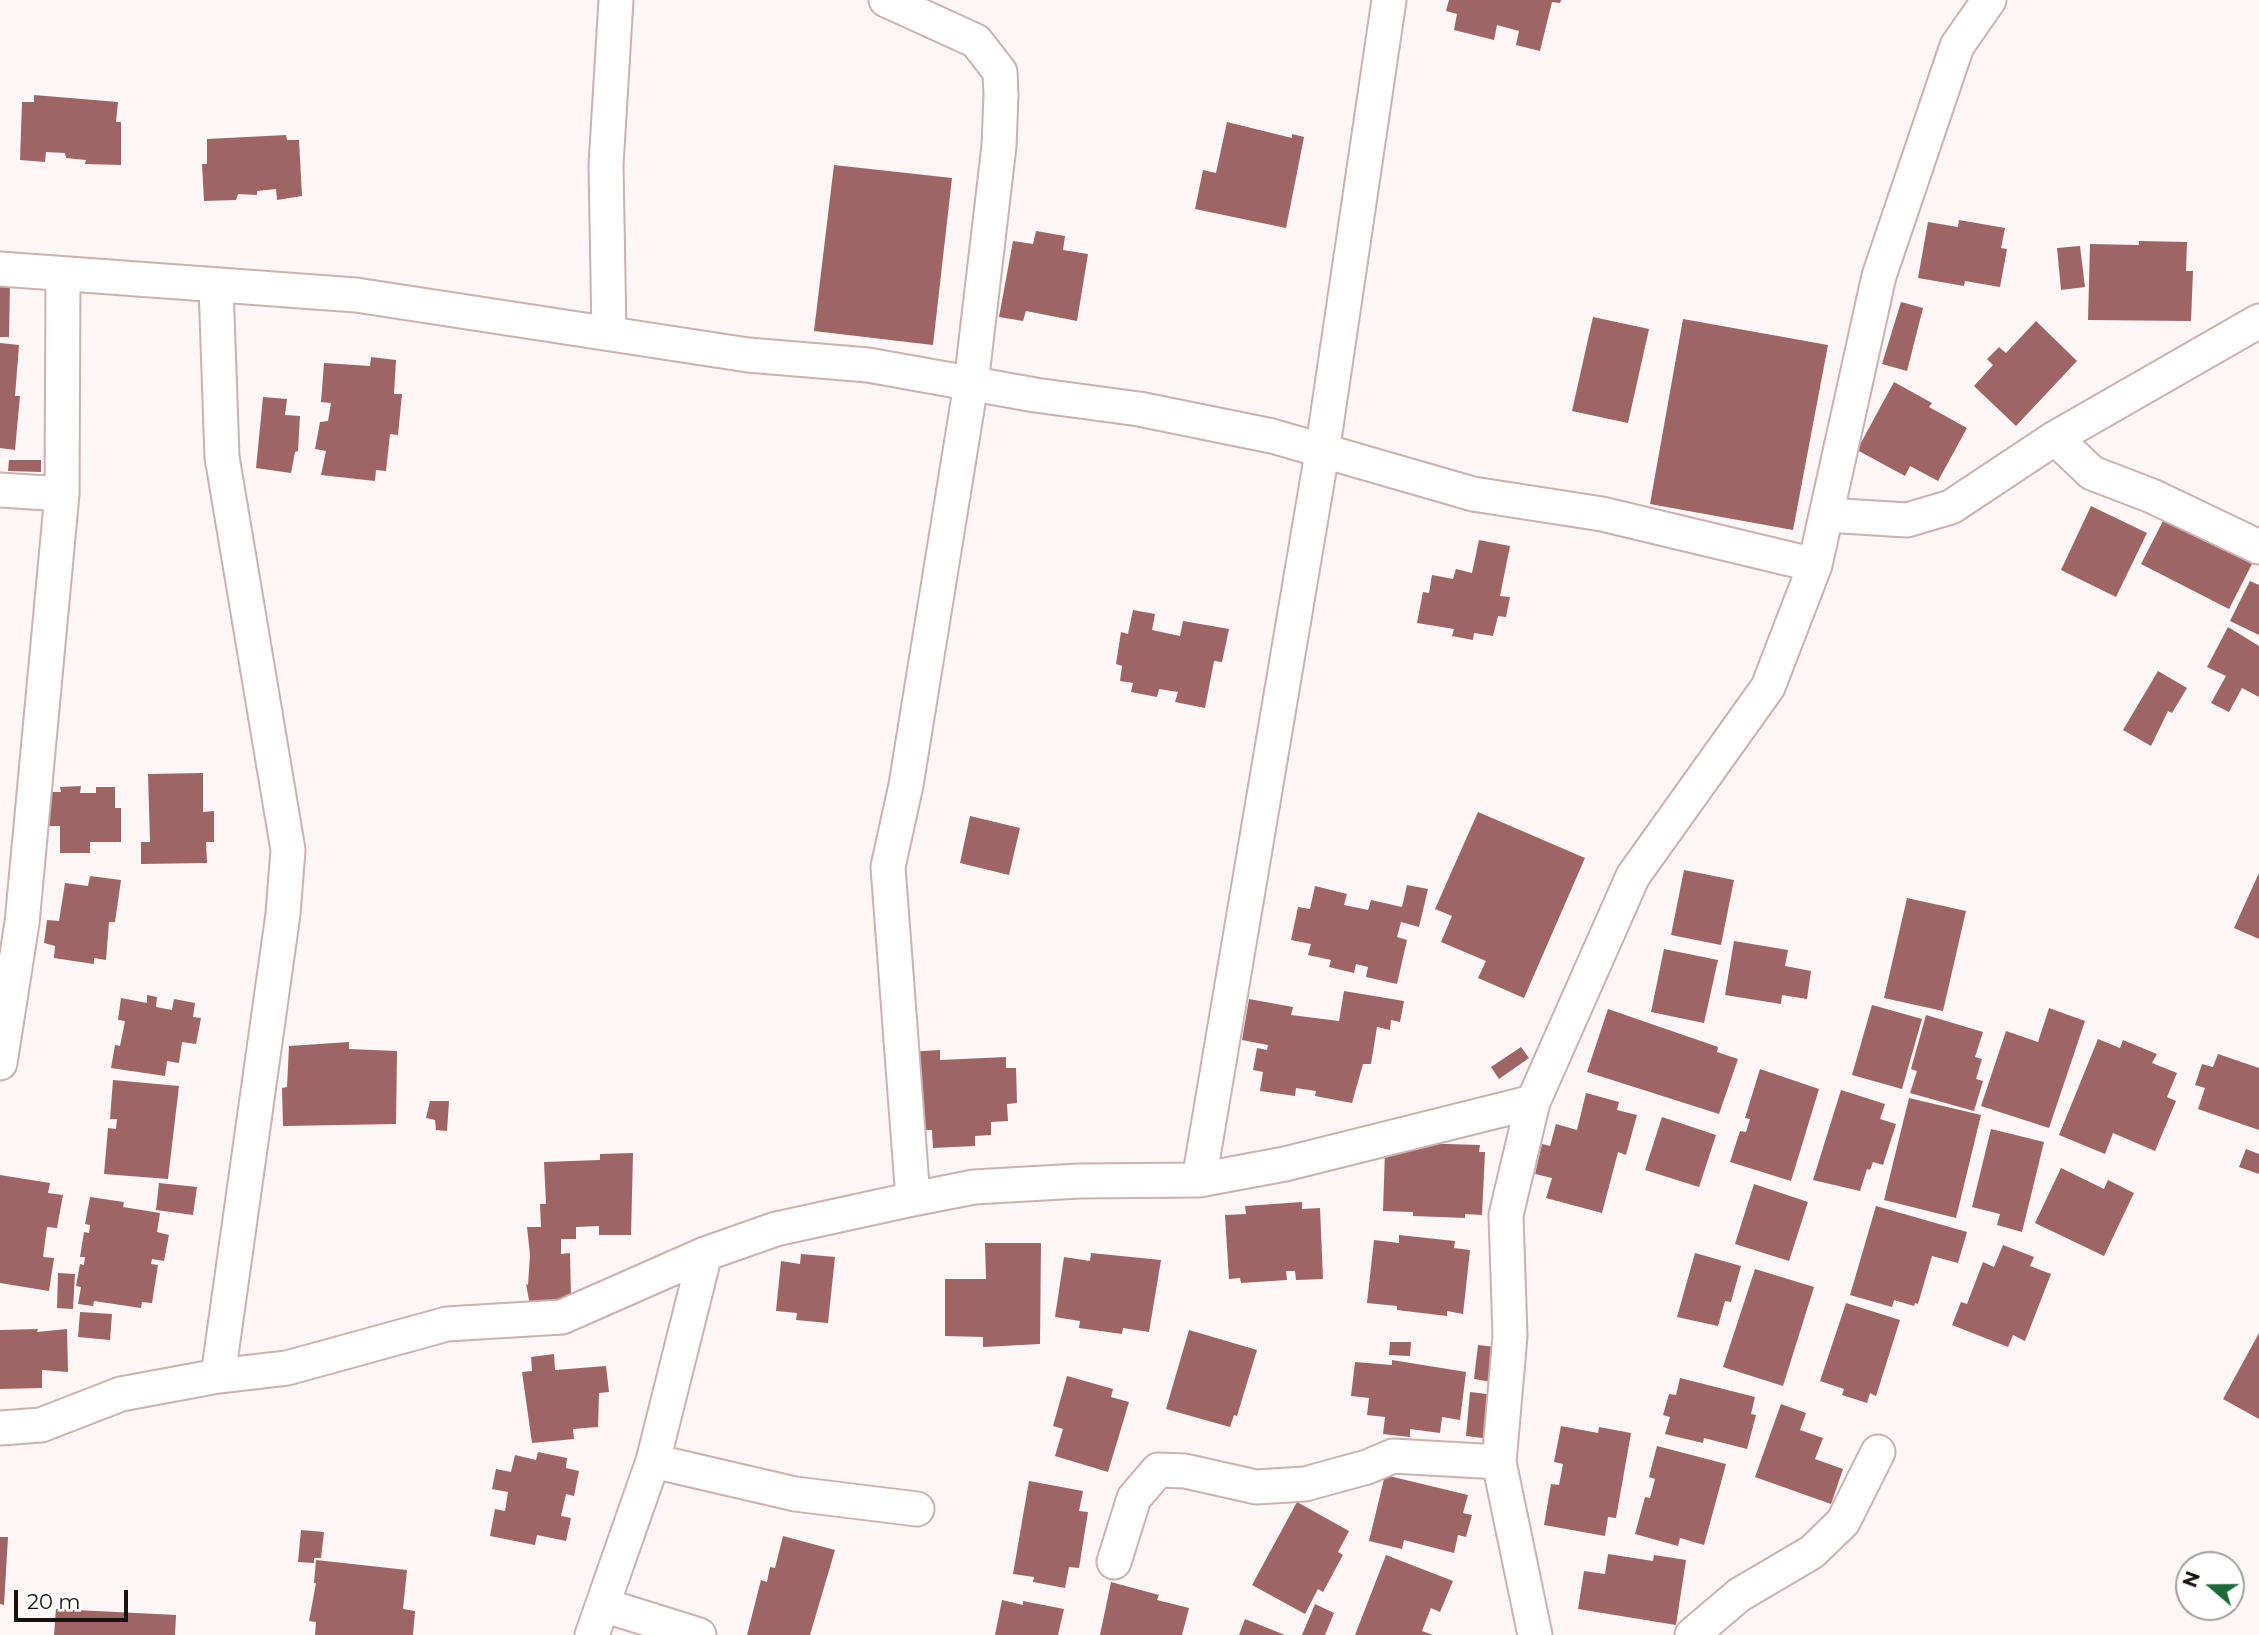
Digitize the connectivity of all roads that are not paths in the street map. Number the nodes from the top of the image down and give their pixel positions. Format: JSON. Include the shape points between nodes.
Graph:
{"nodes":[{"id":1,"x":617,"y":0,"type":"edge"},
{"id":2,"x":886,"y":0,"type":"edge"},
{"id":3,"x":1389,"y":0,"type":"edge"},
{"id":4,"x":1989,"y":0,"type":"edge"},
{"id":5,"x":0,"y":269,"type":"edge"},
{"id":6,"x":63,"y":275,"type":"junction"},
{"id":7,"x":216,"y":286,"type":"junction"},
{"id":8,"x":2259,"y":321,"type":"edge"},
{"id":9,"x":609,"y":333,"type":"junction"},
{"id":10,"x":971,"y":384,"type":"junction"},
{"id":11,"x":2055,"y":438,"type":"junction"},
{"id":12,"x":1322,"y":453,"type":"junction"},
{"id":13,"x":0,"y":490,"type":"edge"},
{"id":14,"x":62,"y":494,"type":"junction"},
{"id":15,"x":1826,"y":515,"type":"junction"},
{"id":16,"x":2259,"y":547,"type":"edge"},
{"id":17,"x":1815,"y":565,"type":"junction"},
{"id":18,"x":0,"y":1063,"type":"edge"},
{"id":19,"x":1533,"y":1102,"type":"junction"},
{"id":20,"x":1199,"y":1180,"type":"junction"},
{"id":21,"x":913,"y":1199,"type":"junction"},
{"id":22,"x":705,"y":1254,"type":"junction"},
{"id":23,"x":218,"y":1376,"type":"junction"},
{"id":24,"x":0,"y":1428,"type":"edge"},
{"id":25,"x":1878,"y":1452,"type":"dead end"},
{"id":26,"x":653,"y":1461,"type":"junction"},
{"id":27,"x":1499,"y":1462,"type":"junction"},
{"id":28,"x":917,"y":1509,"type":"dead end"},
{"id":29,"x":1114,"y":1562,"type":"dead end"},
{"id":30,"x":598,"y":1620,"type":"edge"},
{"id":31,"x":699,"y":1635,"type":"edge"},
{"id":32,"x":1535,"y":1635,"type":"edge"},
{"id":33,"x":1692,"y":1635,"type":"edge"}],
"edges":[{"from":1,"to":9,"type":"street","via":[[606,165]]},
{"from":2,"to":10,"type":"street","via":[[976,40],[1000,72],[999,146]]},
{"from":3,"to":12,"type":"street"},
{"from":4,"to":15,"type":"street","via":[[1958,46],[1879,276]]},
{"from":5,"to":6,"type":"street"},
{"from":6,"to":7,"type":"street","via":[[156,278]]},
{"from":6,"to":14,"type":"street"},
{"from":7,"to":9,"type":"street","via":[[356,295]]},
{"from":7,"to":23,"type":"street","via":[[222,457],[288,850]]},
{"from":8,"to":11,"type":"street"},
{"from":9,"to":10,"type":"street","via":[[748,355],[868,365]]},
{"from":10,"to":12,"type":"street","via":[[1139,409],[1272,436]]},
{"from":10,"to":21,"type":"street","via":[[906,785],[888,867]]},
{"from":11,"to":15,"type":"street","via":[[1951,508],[1907,520]]},
{"from":11,"to":16,"type":"street","via":[[2092,473]]},
{"from":12,"to":17,"type":"street","via":[[1473,494],[1602,514]]},
{"from":12,"to":20,"type":"street"},
{"from":13,"to":14,"type":"street"},
{"from":14,"to":18,"type":"street","via":[[22,923]]},
{"from":15,"to":17,"type":"street"},
{"from":17,"to":19,"type":"street","via":[[1768,687],[1633,876]]},
{"from":19,"to":20,"type":"street","via":[[1298,1161]]},
{"from":19,"to":27,"type":"street","via":[[1506,1215],[1510,1336]]},
{"from":20,"to":21,"type":"street","via":[[974,1187]]},
{"from":21,"to":22,"type":"street","via":[[776,1229]]},
{"from":22,"to":23,"type":"street","via":[[562,1318],[447,1324],[287,1368]]},
{"from":22,"to":26,"type":"street"},
{"from":23,"to":24,"type":"street","via":[[121,1394],[40,1425]]},
{"from":25,"to":33,"type":"street","via":[[1843,1522],[1812,1552],[1739,1595]]},
{"from":26,"to":28,"type":"street","via":[[795,1494]]},
{"from":26,"to":30,"type":"street"},
{"from":27,"to":29,"type":"street","via":[[1393,1456],[1305,1484],[1256,1486],[1158,1469],[1134,1498]]},
{"from":27,"to":32,"type":"street"},
{"from":30,"to":31,"type":"street"}]}
